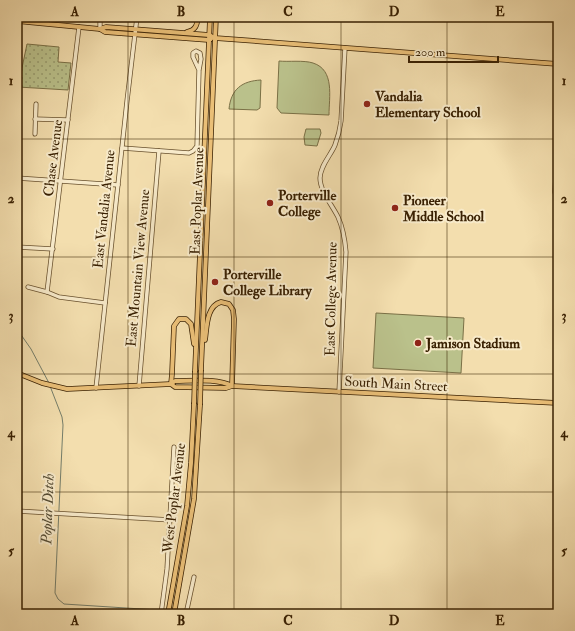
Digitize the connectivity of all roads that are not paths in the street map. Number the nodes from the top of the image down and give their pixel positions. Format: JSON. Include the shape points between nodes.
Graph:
{"nodes":[{"id":1,"x":100,"y":17,"type":"edge"},
{"id":2,"x":137,"y":17,"type":"edge"},
{"id":3,"x":198,"y":17,"type":"edge"},
{"id":4,"x":210,"y":17,"type":"edge"},
{"id":5,"x":216,"y":17,"type":"edge"},
{"id":6,"x":17,"y":21,"type":"edge"},
{"id":7,"x":79,"y":27,"type":"junction"},
{"id":8,"x":100,"y":29,"type":"junction"},
{"id":9,"x":135,"y":31,"type":"junction"},
{"id":10,"x":181,"y":33,"type":"junction"},
{"id":11,"x":209,"y":35,"type":"junction"},
{"id":12,"x":215,"y":38,"type":"junction"},
{"id":13,"x":209,"y":40,"type":"junction"},
{"id":14,"x":345,"y":48,"type":"junction"},
{"id":15,"x":558,"y":64,"type":"edge"},
{"id":16,"x":200,"y":70,"type":"junction"},
{"id":17,"x":36,"y":104,"type":"dead end"},
{"id":18,"x":36,"y":119,"type":"junction"},
{"id":19,"x":68,"y":120,"type":"junction"},
{"id":20,"x":558,"y":129,"type":"edge"},
{"id":21,"x":35,"y":134,"type":"dead end"},
{"id":22,"x":122,"y":148,"type":"junction"},
{"id":23,"x":159,"y":151,"type":"junction"},
{"id":24,"x":17,"y":178,"type":"edge"},
{"id":25,"x":61,"y":181,"type":"junction"},
{"id":26,"x":118,"y":185,"type":"junction"},
{"id":27,"x":558,"y":199,"type":"edge"},
{"id":28,"x":17,"y":246,"type":"edge"},
{"id":29,"x":53,"y":249,"type":"junction"},
{"id":30,"x":28,"y":287,"type":"dead end"},
{"id":31,"x":48,"y":292,"type":"junction"},
{"id":32,"x":105,"y":303,"type":"junction"},
{"id":33,"x":202,"y":355,"type":"junction"},
{"id":34,"x":195,"y":371,"type":"junction"},
{"id":35,"x":17,"y":373,"type":"edge"},
{"id":36,"x":170,"y":384,"type":"junction"},
{"id":37,"x":194,"y":384,"type":"joint"},
{"id":38,"x":200,"y":385,"type":"joint"},
{"id":39,"x":140,"y":386,"type":"junction"},
{"id":40,"x":232,"y":386,"type":"junction"},
{"id":41,"x":96,"y":388,"type":"junction"},
{"id":42,"x":339,"y":392,"type":"junction"},
{"id":43,"x":558,"y":403,"type":"edge"},
{"id":44,"x":174,"y":447,"type":"dead end"},
{"id":45,"x":17,"y":511,"type":"edge"},
{"id":46,"x":170,"y":520,"type":"junction"},
{"id":47,"x":194,"y":577,"type":"dead end"},
{"id":48,"x":161,"y":614,"type":"edge"},
{"id":49,"x":168,"y":614,"type":"edge"},
{"id":50,"x":174,"y":614,"type":"edge"},
{"id":51,"x":186,"y":614,"type":"edge"}],
"edges":[{"from":1,"to":8,"type":"street"},
{"from":2,"to":9,"type":"street","name":"East Vandalia Avenue"},
{"from":3,"to":10,"type":"main road","via":[[194,29]]},
{"from":4,"to":11,"type":"main road","name":"East Poplar Avenue"},
{"from":5,"to":12,"type":"main road","name":"East Poplar Avenue"},
{"from":6,"to":7,"type":"main road"},
{"from":7,"to":8,"type":"main road"},
{"from":7,"to":19,"type":"street","name":"Chase Avenue"},
{"from":8,"to":9,"type":"main road","via":[[105,32]]},
{"from":9,"to":10,"type":"main road"},
{"from":9,"to":13,"type":"main road"},
{"from":9,"to":22,"type":"street","name":"East Vandalia Avenue"},
{"from":10,"to":11,"type":"main road"},
{"from":11,"to":12,"type":"main road"},
{"from":11,"to":13,"type":"main road","name":"East Poplar Avenue"},
{"from":12,"to":13,"type":"main road"},
{"from":12,"to":14,"type":"main road"},
{"from":12,"to":33,"type":"main road","name":"East Poplar Avenue"},
{"from":13,"to":34,"type":"main road","name":"East Poplar Avenue"},
{"from":14,"to":15,"type":"main road"},
{"from":14,"to":42,"type":"street","name":"East College Avenue","via":[[341,121],[336,144],[320,176],[320,183],[338,217],[346,252]]},
{"from":16,"to":16,"type":"street","name":"East Poplar Avenue","via":[[193,57],[196,51],[201,56]]},
{"from":16,"to":23,"type":"street","name":"East Poplar Avenue","via":[[197,146],[189,153]]},
{"from":17,"to":18,"type":"street"},
{"from":18,"to":19,"type":"street"},
{"from":18,"to":21,"type":"street"},
{"from":19,"to":25,"type":"street","name":"Chase Avenue"},
{"from":20,"to":27,"type":"street","via":[[555,192]]},
{"from":22,"to":23,"type":"street"},
{"from":22,"to":26,"type":"street","name":"East Vandalia Avenue"},
{"from":23,"to":39,"type":"street","name":"East Mountain View Avenue"},
{"from":24,"to":25,"type":"street"},
{"from":25,"to":26,"type":"street"},
{"from":25,"to":29,"type":"street","name":"Chase Avenue"},
{"from":26,"to":32,"type":"street","name":"East Vandalia Avenue"},
{"from":28,"to":29,"type":"street"},
{"from":29,"to":31,"type":"street","name":"Chase Avenue"},
{"from":30,"to":31,"type":"street"},
{"from":31,"to":32,"type":"street","via":[[59,297]]},
{"from":32,"to":41,"type":"street","name":"East Vandalia Avenue"},
{"from":33,"to":38,"type":"main road","name":"East Poplar Avenue","bridge":true},
{"from":33,"to":40,"type":"main road","via":[[211,308],[218,303],[229,304],[234,319]]},
{"from":34,"to":36,"type":"main road","via":[[192,326],[188,320],[180,319],[174,326]]},
{"from":34,"to":37,"type":"main road","name":"East Poplar Avenue","bridge":true},
{"from":35,"to":41,"type":"main road","name":"South Main Street","via":[[56,387],[74,390]]},
{"from":36,"to":39,"type":"main road","name":"South Main Street"},
{"from":36,"to":40,"type":"main road","name":"South Main Street","via":[[175,387]]},
{"from":37,"to":49,"type":"main road","name":"West Poplar Avenue","bridge":true,"via":[[187,506]]},
{"from":38,"to":50,"type":"main road","name":"West Poplar Avenue","bridge":true,"via":[[194,498]]},
{"from":39,"to":41,"type":"main road","name":"South Main Street"},
{"from":40,"to":42,"type":"main road","name":"South Main Street"},
{"from":42,"to":43,"type":"main road","name":"South Main Street"},
{"from":44,"to":46,"type":"street"},
{"from":45,"to":46,"type":"street"},
{"from":46,"to":48,"type":"street"},
{"from":47,"to":51,"type":"street"}]}
